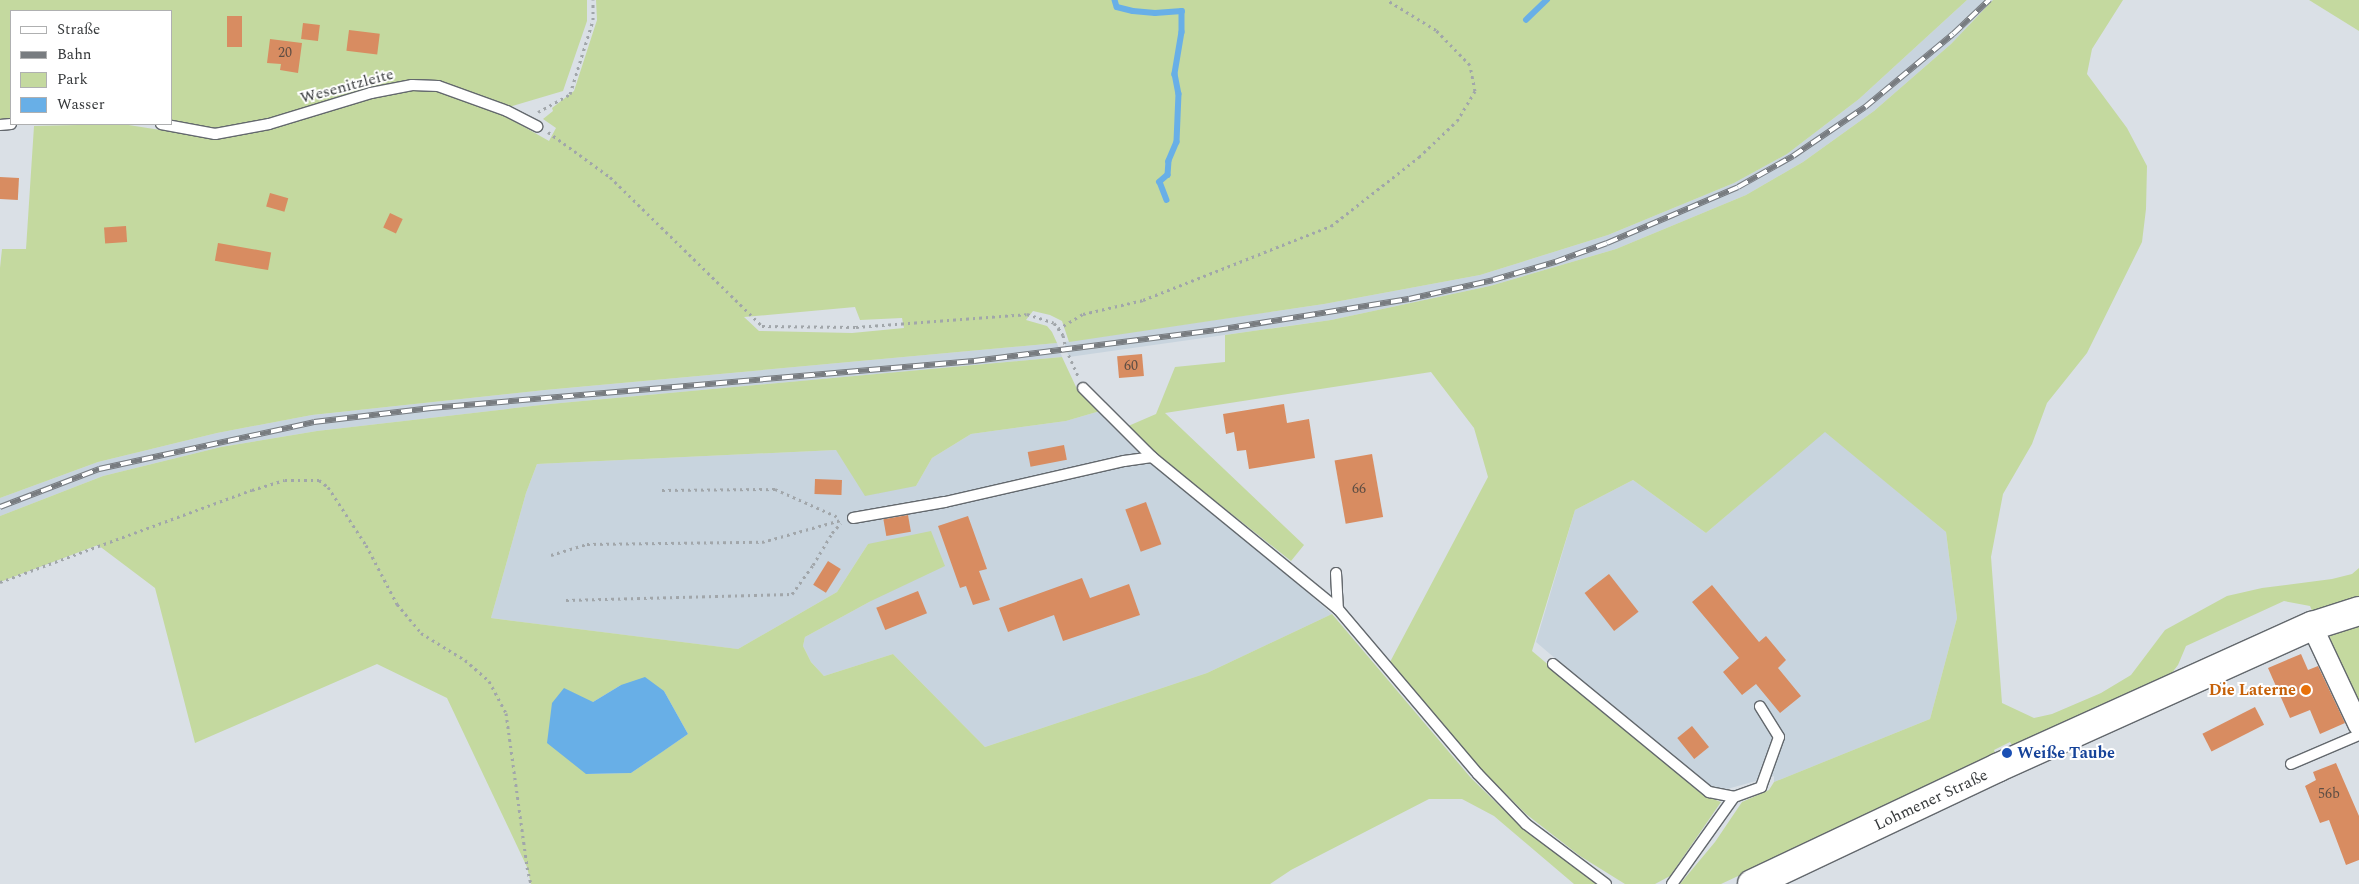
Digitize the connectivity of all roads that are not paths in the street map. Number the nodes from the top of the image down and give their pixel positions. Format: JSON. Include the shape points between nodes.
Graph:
{"nodes":[{"id":1,"x":166,"y":125,"type":"edge"},
{"id":2,"x":537,"y":126,"type":"road end"},
{"id":3,"x":1083,"y":388,"type":"road end"},
{"id":4,"x":1152,"y":457,"type":"junction"},
{"id":5,"x":849,"y":518,"type":"road end"},
{"id":6,"x":1336,"y":573,"type":"dead end"},
{"id":7,"x":1338,"y":609,"type":"junction"},
{"id":8,"x":2359,"y":611,"type":"edge"},
{"id":9,"x":2312,"y":626,"type":"junction"},
{"id":10,"x":1553,"y":664,"type":"dead end"},
{"id":11,"x":1760,"y":706,"type":"dead end"},
{"id":12,"x":2359,"y":726,"type":"edge"},
{"id":13,"x":2359,"y":735,"type":"edge"},
{"id":14,"x":2291,"y":764,"type":"dead end"},
{"id":15,"x":1734,"y":797,"type":"junction"},
{"id":16,"x":1606,"y":884,"type":"edge"},
{"id":17,"x":1672,"y":884,"type":"edge"},
{"id":18,"x":1752,"y":884,"type":"edge"}],
"edges":[{"from":1,"to":2,"type":"lane","name":"Wesenitzleite","via":[[215,134],[269,124],[371,93],[412,85],[438,86]]},
{"from":3,"to":4,"type":"lane"},
{"from":4,"to":5,"type":"lane","via":[[945,502]]},
{"from":4,"to":7,"type":"lane"},
{"from":6,"to":7,"type":"lane"},
{"from":7,"to":16,"type":"lane","via":[[1478,774],[1526,824]]},
{"from":8,"to":9,"type":"main road","name":"Lohmener Straße"},
{"from":9,"to":12,"type":"street"},
{"from":9,"to":18,"type":"main road","name":"Lohmener Straße","via":[[1997,768]]},
{"from":10,"to":15,"type":"lane","via":[[1709,792]]},
{"from":11,"to":15,"type":"lane","via":[[1779,737],[1761,787]]},
{"from":13,"to":14,"type":"lane"},
{"from":15,"to":17,"type":"lane"}]}
